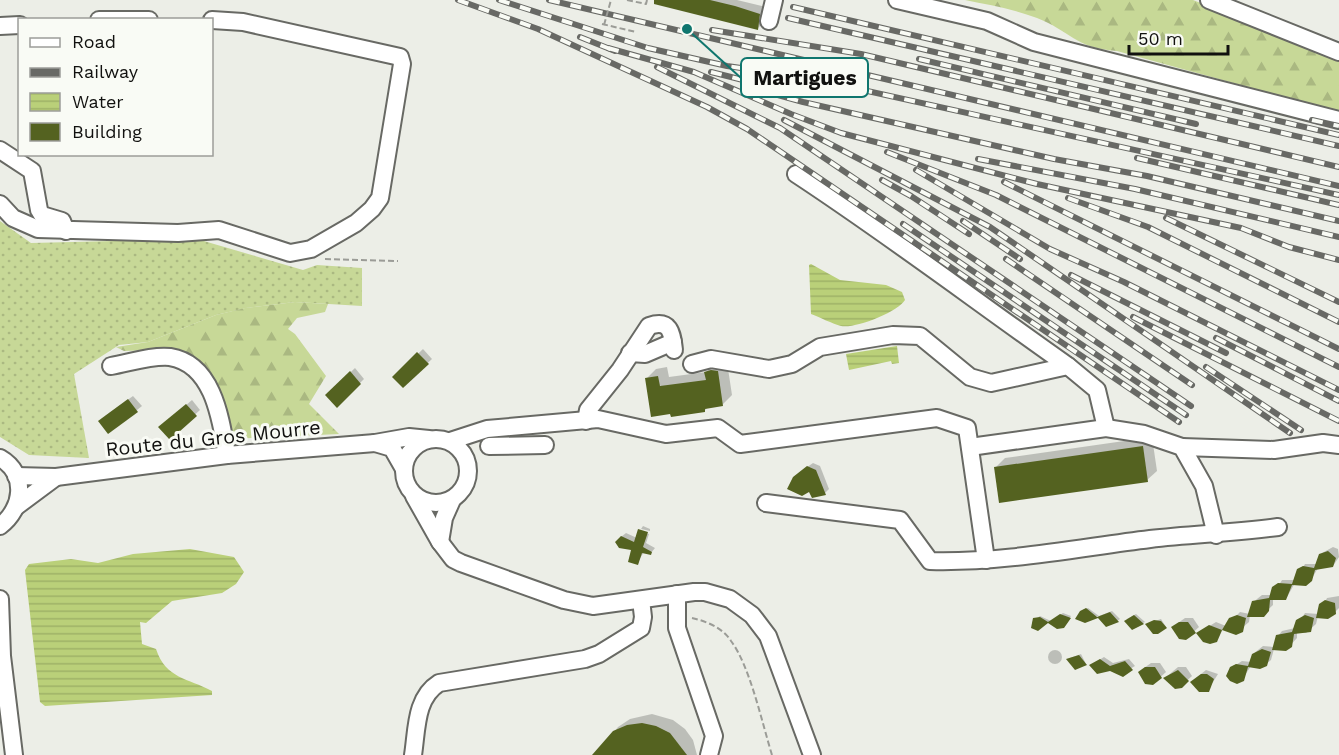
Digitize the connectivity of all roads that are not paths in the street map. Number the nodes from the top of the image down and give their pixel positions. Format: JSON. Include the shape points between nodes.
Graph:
{"nodes":[{"id":1,"x":774,"y":0,"type":"edge"},
{"id":2,"x":897,"y":0,"type":"edge"},
{"id":3,"x":1209,"y":0,"type":"edge"},
{"id":4,"x":213,"y":21,"type":"edge"},
{"id":5,"x":769,"y":21,"type":"dead end"},
{"id":6,"x":18,"y":25,"type":"edge"},
{"id":7,"x":0,"y":26,"type":"edge"},
{"id":8,"x":1339,"y":52,"type":"edge"},
{"id":9,"x":1339,"y":120,"type":"edge"},
{"id":10,"x":0,"y":150,"type":"edge"},
{"id":11,"x":796,"y":174,"type":"dead end"},
{"id":12,"x":0,"y":204,"type":"edge"},
{"id":13,"x":66,"y":231,"type":"junction"},
{"id":14,"x":630,"y":353,"type":"junction"},
{"id":15,"x":692,"y":364,"type":"dead end"},
{"id":16,"x":111,"y":366,"type":"dead end"},
{"id":17,"x":1068,"y":366,"type":"junction"},
{"id":18,"x":586,"y":421,"type":"junction"},
{"id":19,"x":1106,"y":428,"type":"junction"},
{"id":20,"x":488,"y":438,"type":"junction"},
{"id":21,"x":429,"y":439,"type":"junction"},
{"id":22,"x":450,"y":441,"type":"junction"},
{"id":23,"x":375,"y":442,"type":"junction"},
{"id":24,"x":545,"y":445,"type":"dead end"},
{"id":25,"x":1339,"y":445,"type":"edge"},
{"id":26,"x":970,"y":447,"type":"junction"},
{"id":27,"x":1182,"y":447,"type":"junction"},
{"id":28,"x":227,"y":455,"type":"junction"},
{"id":29,"x":0,"y":458,"type":"edge"},
{"id":30,"x":468,"y":465,"type":"junction"},
{"id":31,"x":404,"y":469,"type":"junction"},
{"id":32,"x":16,"y":476,"type":"junction"},
{"id":33,"x":56,"y":477,"type":"junction"},
{"id":34,"x":414,"y":496,"type":"junction"},
{"id":35,"x":452,"y":500,"type":"junction"},
{"id":36,"x":766,"y":503,"type":"dead end"},
{"id":37,"x":17,"y":506,"type":"junction"},
{"id":38,"x":0,"y":527,"type":"edge"},
{"id":39,"x":1278,"y":527,"type":"dead end"},
{"id":40,"x":1216,"y":534,"type":"junction"},
{"id":41,"x":440,"y":542,"type":"junction"},
{"id":42,"x":986,"y":560,"type":"junction"},
{"id":43,"x":677,"y":594,"type":"junction"},
{"id":44,"x":0,"y":599,"type":"edge"},
{"id":45,"x":641,"y":600,"type":"junction"},
{"id":46,"x":1,"y":652,"type":"edge"},
{"id":47,"x":14,"y":755,"type":"edge"},
{"id":48,"x":413,"y":755,"type":"edge"},
{"id":49,"x":709,"y":755,"type":"edge"},
{"id":50,"x":812,"y":755,"type":"edge"}],
"edges":[{"from":1,"to":5,"type":"street"},
{"from":2,"to":9,"type":"street","via":[[987,21],[1034,42]]},
{"from":3,"to":8,"type":"street"},
{"from":4,"to":13,"type":"street","via":[[243,22],[400,57],[383,187],[376,203],[356,223],[310,249],[290,253],[219,230]]},
{"from":6,"to":7,"type":"street"},
{"from":10,"to":13,"type":"street","via":[[32,171],[39,210],[42,215],[62,221]]},
{"from":11,"to":17,"type":"street","via":[[875,226]]},
{"from":12,"to":13,"type":"street","via":[[27,226]]},
{"from":14,"to":14,"type":"street","via":[[649,326],[657,323],[671,329],[674,346],[645,354]]},
{"from":14,"to":18,"type":"street","via":[[588,410]]},
{"from":15,"to":17,"type":"street","via":[[711,359],[769,369],[792,364],[820,347],[893,335],[920,336],[970,377],[991,383]]},
{"from":16,"to":28,"type":"street","via":[[162,357],[189,366],[213,395]]},
{"from":17,"to":19,"type":"street","via":[[1097,390]]},
{"from":18,"to":20,"type":"street"},
{"from":18,"to":26,"type":"street","via":[[598,419],[666,434],[718,428],[740,444],[937,418],[967,428]]},
{"from":19,"to":26,"type":"street"},
{"from":19,"to":27,"type":"street","via":[[1144,434]]},
{"from":20,"to":22,"type":"street"},
{"from":20,"to":24,"type":"street"},
{"from":20,"to":30,"type":"street"},
{"from":21,"to":22,"type":"street","name":"Route du Gros Mourre"},
{"from":21,"to":23,"type":"street","name":"Route du Gros Mourre","via":[[409,437]]},
{"from":21,"to":31,"type":"street","via":[[411,450]]},
{"from":22,"to":30,"type":"street","via":[[459,447]]},
{"from":23,"to":28,"type":"street","name":"Route du Gros Mourre"},
{"from":23,"to":31,"type":"street","via":[[392,448]]},
{"from":25,"to":27,"type":"street","via":[[1323,443],[1274,450]]},
{"from":26,"to":42,"type":"street"},
{"from":27,"to":40,"type":"street","via":[[1204,486]]},
{"from":28,"to":33,"type":"street","name":"Route du Gros Mourre"},
{"from":29,"to":32,"type":"street"},
{"from":30,"to":35,"type":"street","via":[[466,485]]},
{"from":31,"to":34,"type":"street"},
{"from":32,"to":33,"type":"street","name":"Route du Gros Mourre"},
{"from":32,"to":37,"type":"street"},
{"from":33,"to":37,"type":"street","name":"Route du Gros Mourre"},
{"from":34,"to":35,"type":"street","via":[[432,504]]},
{"from":34,"to":41,"type":"street"},
{"from":35,"to":41,"type":"street"},
{"from":36,"to":42,"type":"street","via":[[900,520],[930,561]]},
{"from":37,"to":38,"type":"street","name":"Route du Gros Mourre"},
{"from":39,"to":40,"type":"street"},
{"from":40,"to":42,"type":"street","via":[[1171,536]]},
{"from":41,"to":45,"type":"street","via":[[460,563],[564,600],[593,606]]},
{"from":43,"to":45,"type":"street"},
{"from":43,"to":49,"type":"street","via":[[682,647],[714,736]]},
{"from":43,"to":50,"type":"street","via":[[718,594],[741,606],[762,625]]},
{"from":44,"to":46,"type":"street"},
{"from":45,"to":48,"type":"street","via":[[640,628],[599,654],[439,684],[430,689],[420,708]]},
{"from":46,"to":47,"type":"street"}]}
